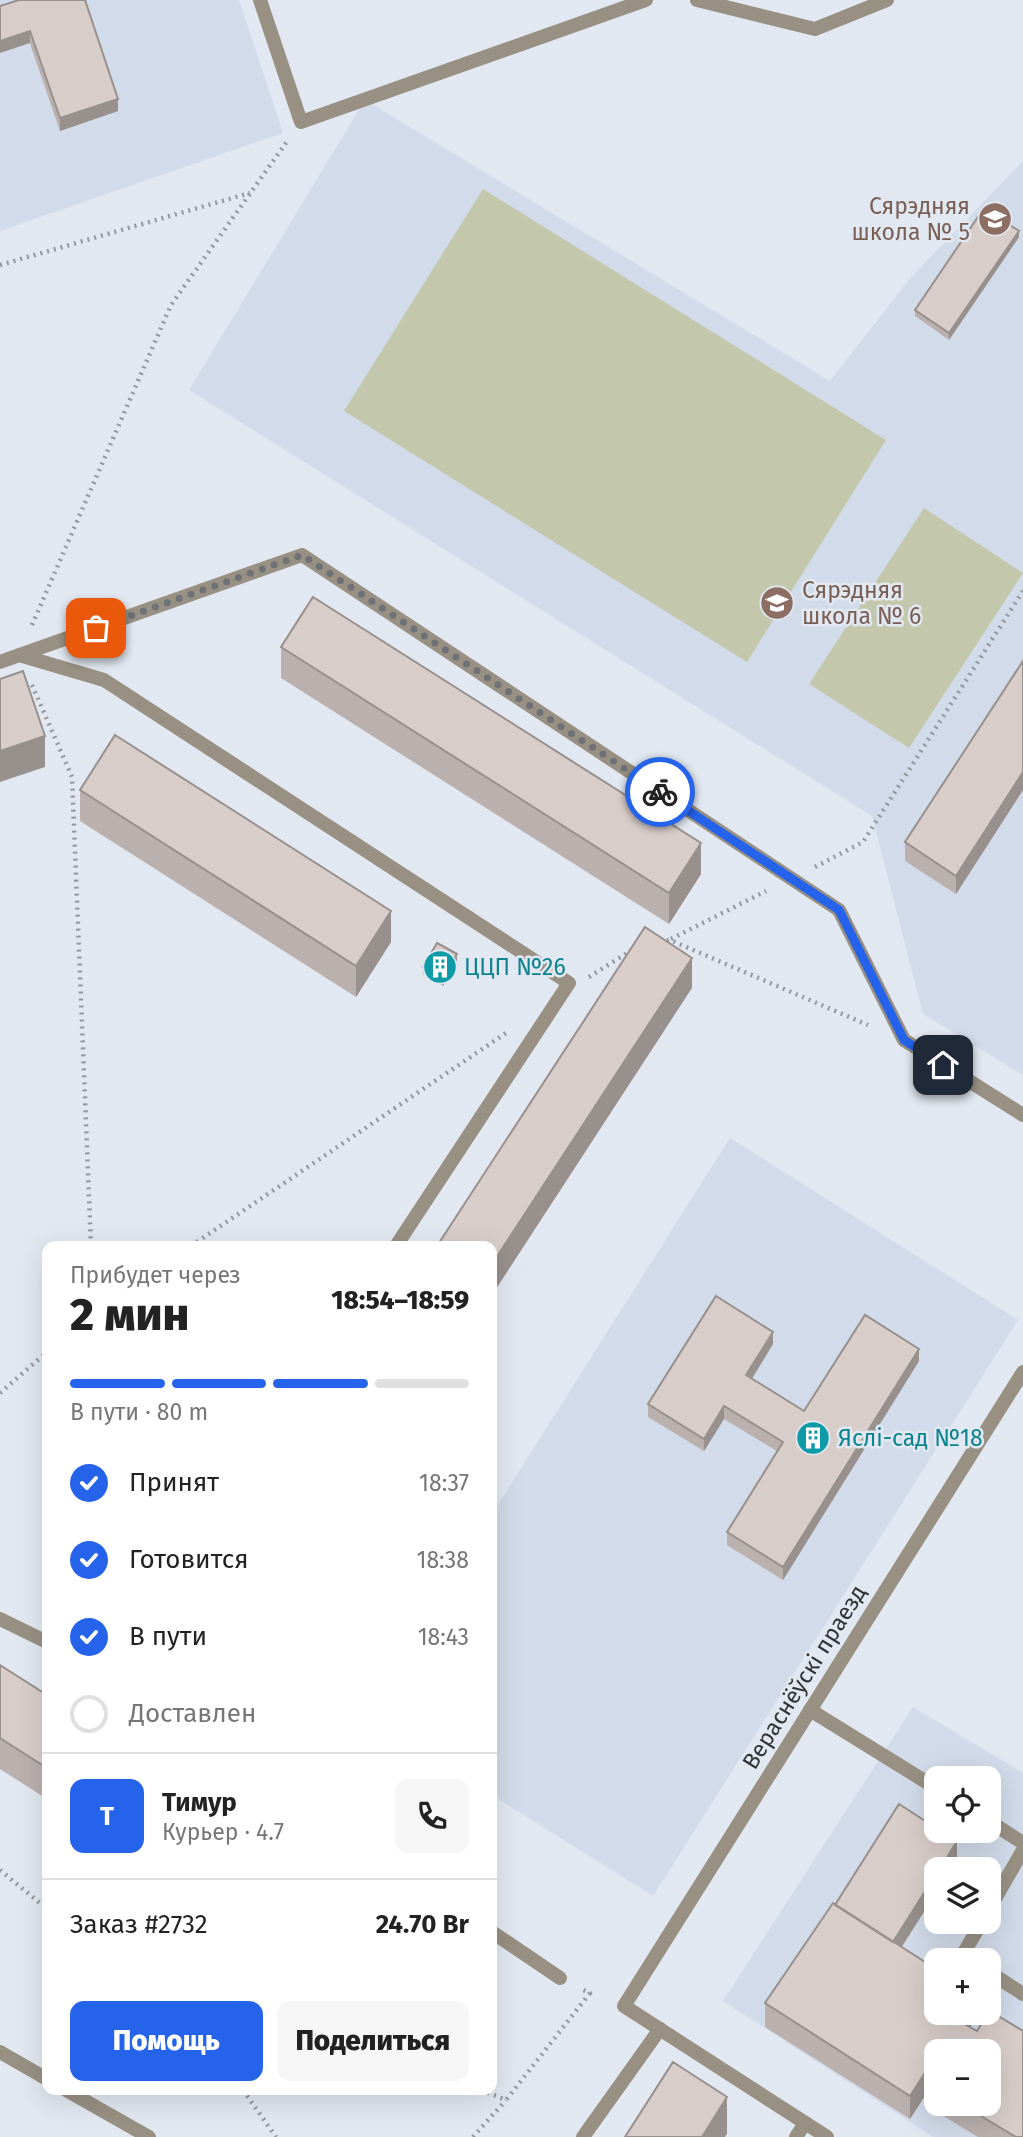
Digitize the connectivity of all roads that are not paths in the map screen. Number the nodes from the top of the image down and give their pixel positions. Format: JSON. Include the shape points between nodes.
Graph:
{"nodes":[{"id":1,"x":260,"y":0,"type":"edge"},
{"id":2,"x":646,"y":0,"type":"edge"},
{"id":3,"x":698,"y":0,"type":"edge"},
{"id":4,"x":887,"y":0,"type":"edge"},
{"id":5,"x":19,"y":655,"type":"junction"},
{"id":6,"x":0,"y":662,"type":"edge"},
{"id":7,"x":1023,"y":1115,"type":"edge"},
{"id":8,"x":399,"y":1241,"type":"edge"},
{"id":9,"x":1023,"y":1372,"type":"edge"},
{"id":10,"x":0,"y":1619,"type":"edge"},
{"id":11,"x":42,"y":1640,"type":"edge"},
{"id":12,"x":810,"y":1710,"type":"junction"},
{"id":13,"x":924,"y":1781,"type":"edge"},
{"id":14,"x":1001,"y":1829,"type":"edge"},
{"id":15,"x":1023,"y":1843,"type":"edge"},
{"id":16,"x":1023,"y":1850,"type":"edge"},
{"id":17,"x":1001,"y":1888,"type":"edge"},
{"id":18,"x":497,"y":1935,"type":"edge"},
{"id":19,"x":560,"y":1978,"type":"road end"},
{"id":20,"x":1001,"y":1980,"type":"edge"},
{"id":21,"x":1023,"y":1994,"type":"edge"},
{"id":22,"x":660,"y":2029,"type":"junction"},
{"id":23,"x":0,"y":2052,"type":"edge"},
{"id":24,"x":42,"y":2076,"type":"edge"},
{"id":25,"x":75,"y":2095,"type":"edge"},
{"id":26,"x":805,"y":2123,"type":"junction"},
{"id":27,"x":149,"y":2137,"type":"edge"},
{"id":28,"x":583,"y":2137,"type":"edge"},
{"id":29,"x":796,"y":2137,"type":"edge"},
{"id":30,"x":827,"y":2137,"type":"edge"}],
"edges":[{"from":1,"to":2,"type":"street","via":[[301,122]]},
{"from":3,"to":4,"type":"street","via":[[815,29]]},
{"from":5,"to":6,"type":"street"},
{"from":5,"to":7,"type":"street","via":[[302,555],[839,910],[904,1040]]},
{"from":5,"to":8,"type":"street","via":[[104,680],[569,983]]},
{"from":9,"to":12,"type":"street","name":"Вераснёўскі праезд"},
{"from":10,"to":11,"type":"street"},
{"from":12,"to":13,"type":"street"},
{"from":12,"to":22,"type":"street","name":"Вераснёўскі праезд","via":[[624,2006]]},
{"from":14,"to":15,"type":"street"},
{"from":16,"to":17,"type":"street"},
{"from":18,"to":19,"type":"street"},
{"from":20,"to":21,"type":"street"},
{"from":22,"to":26,"type":"street"},
{"from":22,"to":28,"type":"street"},
{"from":23,"to":24,"type":"street"},
{"from":25,"to":27,"type":"street"},
{"from":26,"to":29,"type":"street"},
{"from":26,"to":30,"type":"street"}]}
